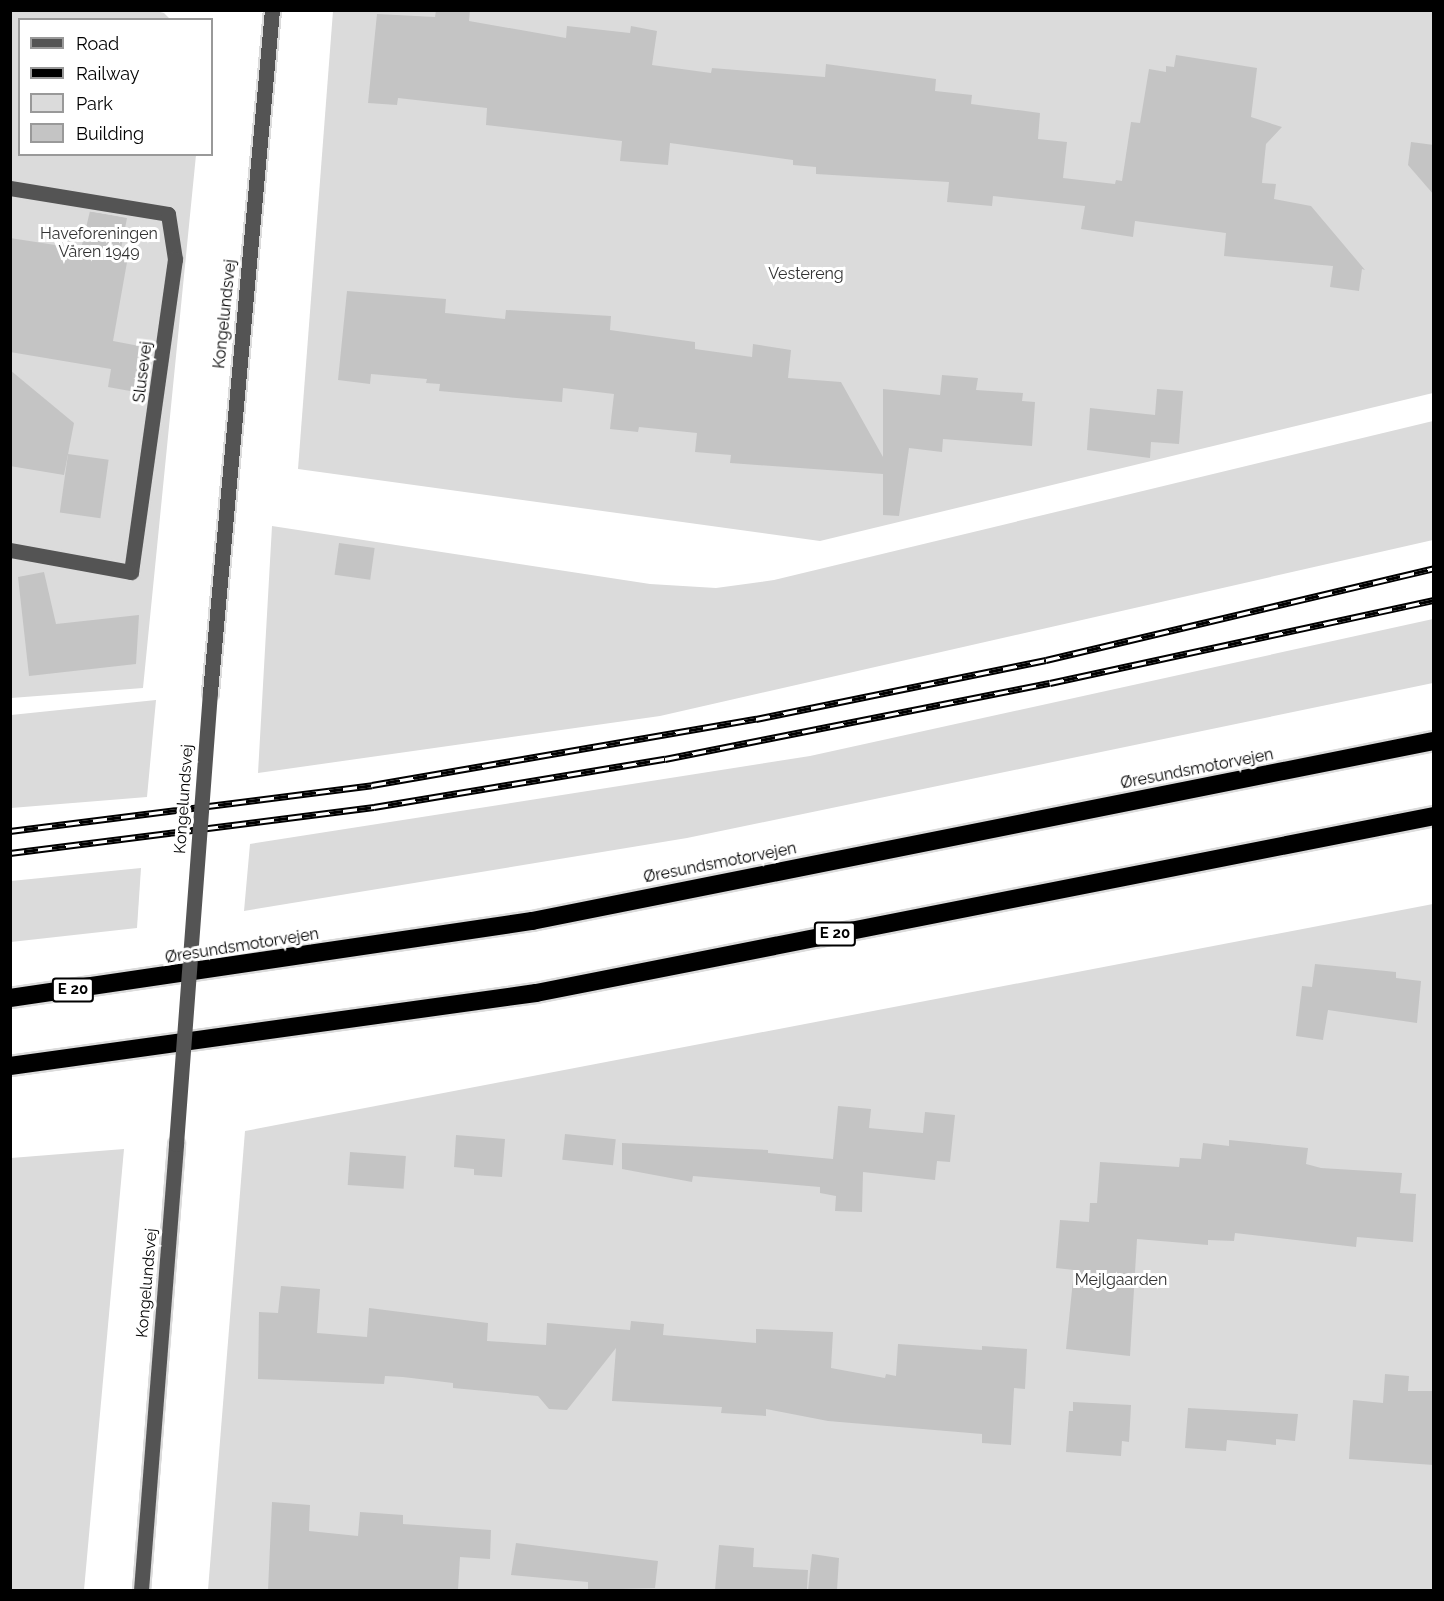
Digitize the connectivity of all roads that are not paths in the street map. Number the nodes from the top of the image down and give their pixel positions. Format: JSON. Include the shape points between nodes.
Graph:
{"nodes":[{"id":1,"x":272,"y":10,"type":"edge"},
{"id":2,"x":10,"y":188,"type":"edge"},
{"id":3,"x":10,"y":550,"type":"edge"},
{"id":4,"x":1434,"y":741,"type":"edge"},
{"id":5,"x":1434,"y":816,"type":"edge"},
{"id":6,"x":10,"y":998,"type":"edge"},
{"id":7,"x":10,"y":1066,"type":"edge"},
{"id":8,"x":141,"y":1590,"type":"edge"}],
"edges":[{"from":1,"to":8,"type":"street","name":"Kongelundsvej","bridge":true,"via":[[225,495]]},
{"from":2,"to":3,"type":"street","name":"Slusevej","via":[[168,214],[175,259],[131,572]]},
{"from":4,"to":6,"type":"highway","name":"Øresundsmotorvejen","number":"E 20","via":[[532,921]]},
{"from":5,"to":7,"type":"highway","number":"E 20","via":[[536,993]]}]}
